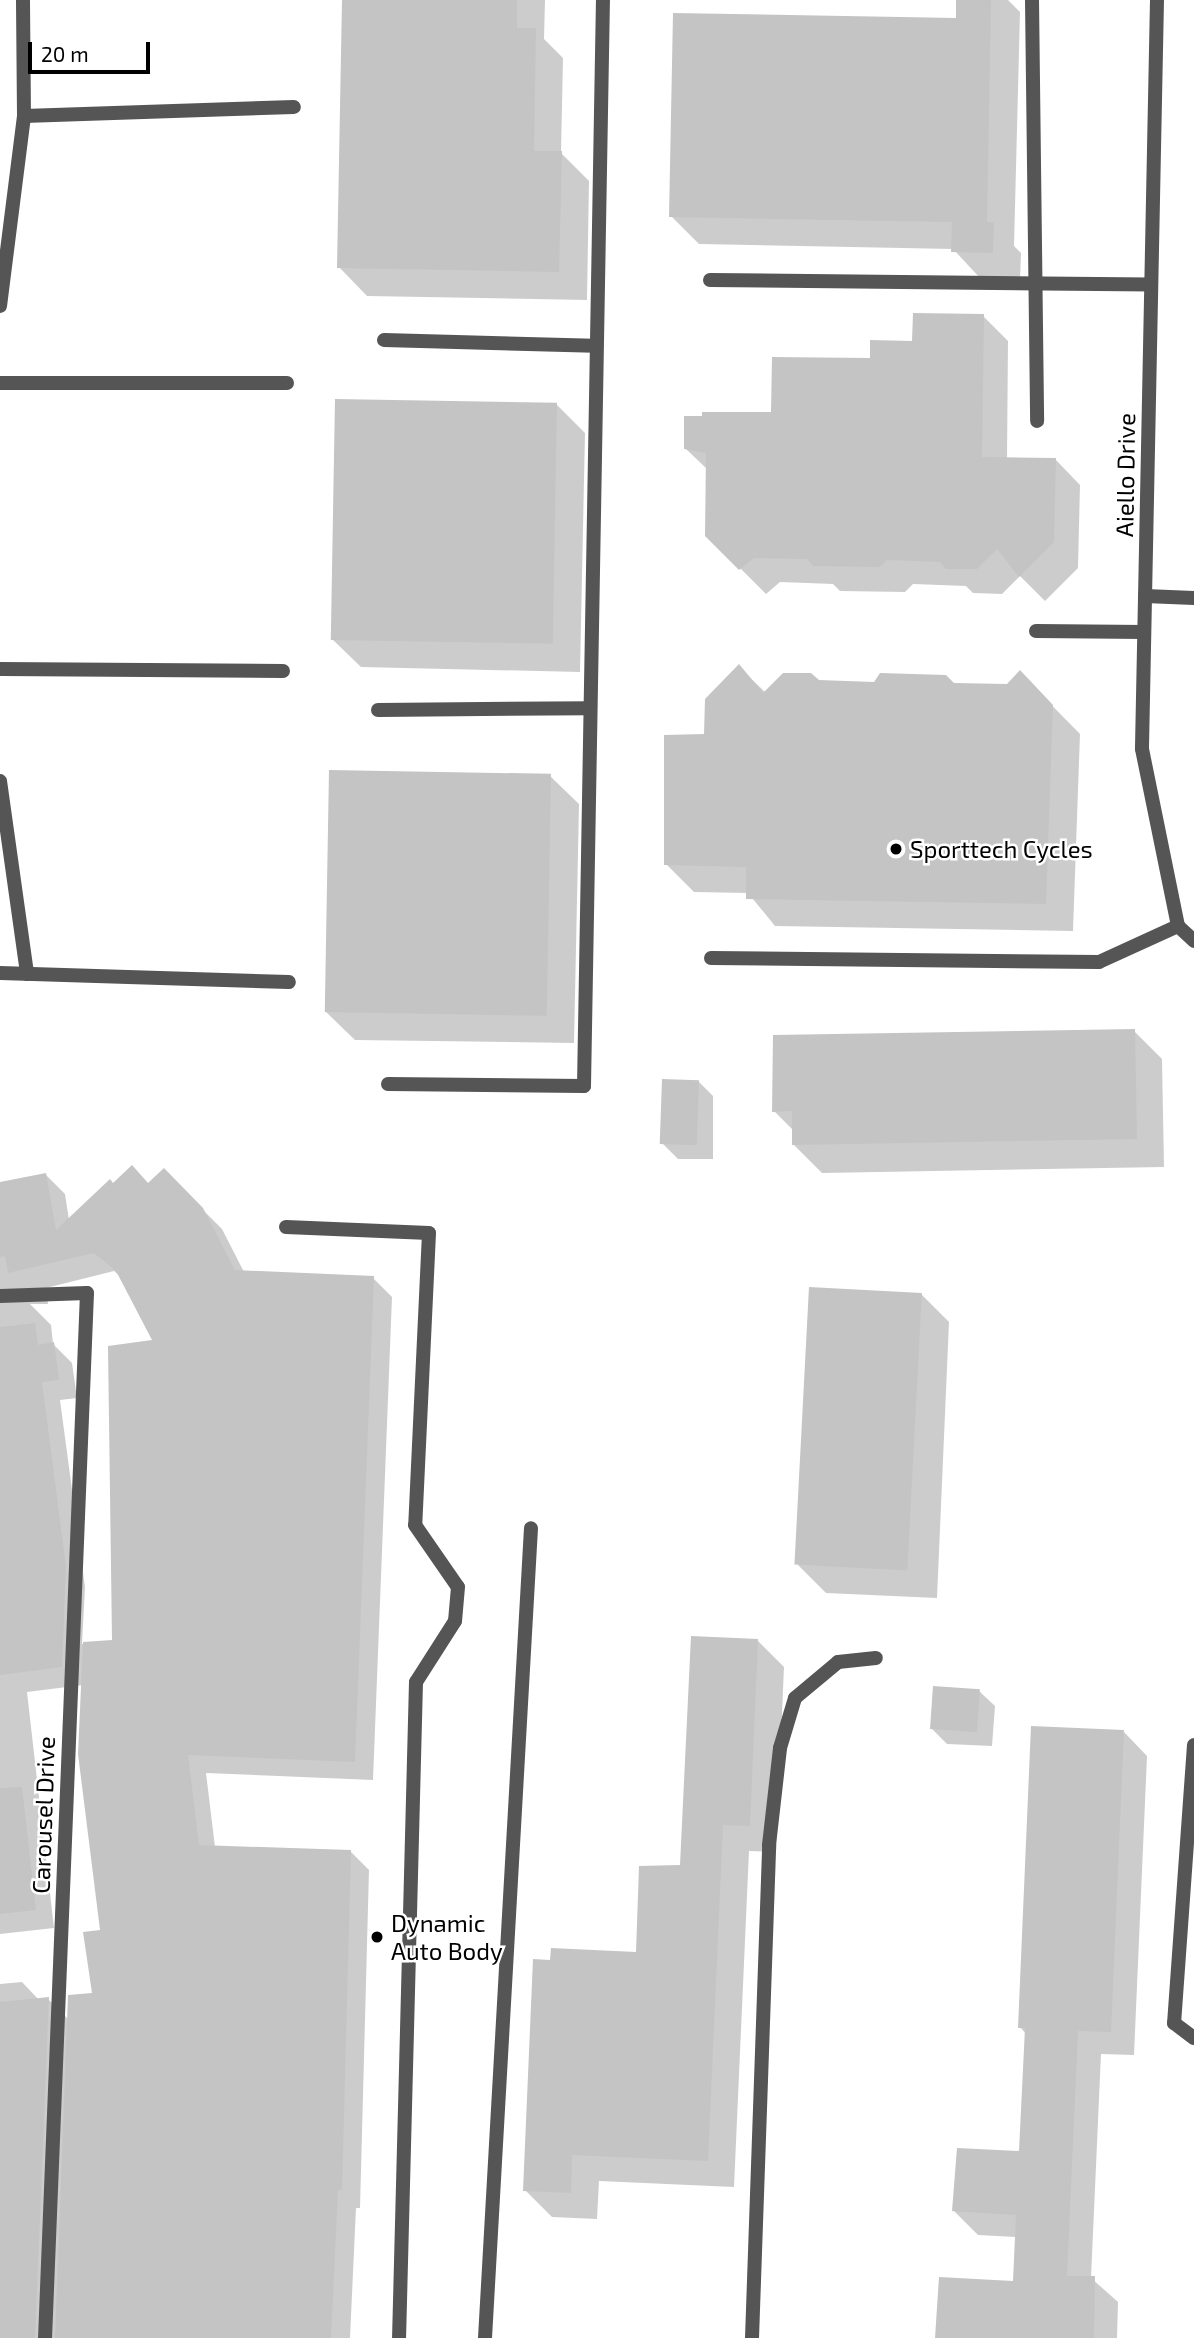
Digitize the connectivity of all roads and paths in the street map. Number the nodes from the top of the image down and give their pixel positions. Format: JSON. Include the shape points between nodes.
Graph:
{"nodes":[{"id":1,"x":23,"y":0,"type":"edge"},
{"id":2,"x":603,"y":0,"type":"edge"},
{"id":3,"x":1032,"y":0,"type":"edge"},
{"id":4,"x":1157,"y":0,"type":"edge"},
{"id":5,"x":294,"y":107,"type":"dead end"},
{"id":6,"x":24,"y":116,"type":"junction"},
{"id":7,"x":710,"y":280,"type":"dead end"},
{"id":8,"x":1035,"y":283,"type":"junction"},
{"id":9,"x":1151,"y":285,"type":"junction"},
{"id":10,"x":0,"y":306,"type":"edge"},
{"id":11,"x":384,"y":340,"type":"dead end"},
{"id":12,"x":594,"y":346,"type":"junction"},
{"id":13,"x":0,"y":383,"type":"edge"},
{"id":14,"x":287,"y":383,"type":"dead end"},
{"id":15,"x":1037,"y":421,"type":"dead end"},
{"id":16,"x":1145,"y":596,"type":"junction"},
{"id":17,"x":1194,"y":598,"type":"edge"},
{"id":18,"x":1036,"y":631,"type":"dead end"},
{"id":19,"x":1144,"y":632,"type":"junction"},
{"id":20,"x":0,"y":669,"type":"edge"},
{"id":21,"x":283,"y":671,"type":"dead end"},
{"id":22,"x":589,"y":708,"type":"junction"},
{"id":23,"x":379,"y":710,"type":"dead end"},
{"id":24,"x":0,"y":781,"type":"edge"},
{"id":25,"x":1178,"y":926,"type":"junction"},
{"id":26,"x":1194,"y":941,"type":"edge"},
{"id":27,"x":711,"y":958,"type":"dead end"},
{"id":28,"x":0,"y":973,"type":"edge"},
{"id":29,"x":27,"y":974,"type":"junction"},
{"id":30,"x":289,"y":982,"type":"dead end"},
{"id":31,"x":388,"y":1084,"type":"dead end"},
{"id":32,"x":286,"y":1227,"type":"dead end"},
{"id":33,"x":0,"y":1296,"type":"edge"},
{"id":34,"x":531,"y":1528,"type":"dead end"},
{"id":35,"x":876,"y":1658,"type":"dead end"},
{"id":36,"x":1194,"y":1745,"type":"edge"},
{"id":37,"x":1194,"y":2038,"type":"edge"},
{"id":38,"x":45,"y":2338,"type":"edge"},
{"id":39,"x":399,"y":2338,"type":"edge"},
{"id":40,"x":485,"y":2338,"type":"edge"},
{"id":41,"x":752,"y":2338,"type":"edge"}],
"edges":[{"from":1,"to":6,"type":"street"},
{"from":2,"to":12,"type":"street"},
{"from":3,"to":8,"type":"street"},
{"from":4,"to":9,"type":"street","name":"Aiello Drive"},
{"from":5,"to":6,"type":"street"},
{"from":6,"to":10,"type":"street"},
{"from":7,"to":8,"type":"street"},
{"from":8,"to":9,"type":"street"},
{"from":8,"to":15,"type":"street"},
{"from":9,"to":16,"type":"street","name":"Aiello Drive"},
{"from":11,"to":12,"type":"street"},
{"from":12,"to":22,"type":"street"},
{"from":13,"to":14,"type":"street"},
{"from":16,"to":17,"type":"street"},
{"from":16,"to":19,"type":"street","name":"Aiello Drive"},
{"from":18,"to":19,"type":"street"},
{"from":19,"to":25,"type":"street","name":"Aiello Drive","via":[[1142,749]]},
{"from":20,"to":21,"type":"street"},
{"from":22,"to":23,"type":"street"},
{"from":22,"to":31,"type":"street","via":[[584,1086]]},
{"from":24,"to":29,"type":"street"},
{"from":25,"to":26,"type":"street"},
{"from":25,"to":27,"type":"street","via":[[1099,962]]},
{"from":28,"to":29,"type":"street"},
{"from":29,"to":30,"type":"street"},
{"from":32,"to":39,"type":"street","via":[[429,1233],[415,1525],[458,1587],[455,1621],[416,1682]]},
{"from":33,"to":38,"type":"street","name":"Carousel Drive","via":[[87,1293]]},
{"from":34,"to":40,"type":"street"},
{"from":35,"to":41,"type":"street","via":[[838,1662],[795,1698],[780,1748],[769,1845]]},
{"from":36,"to":37,"type":"street","via":[[1174,2023]]}]}
